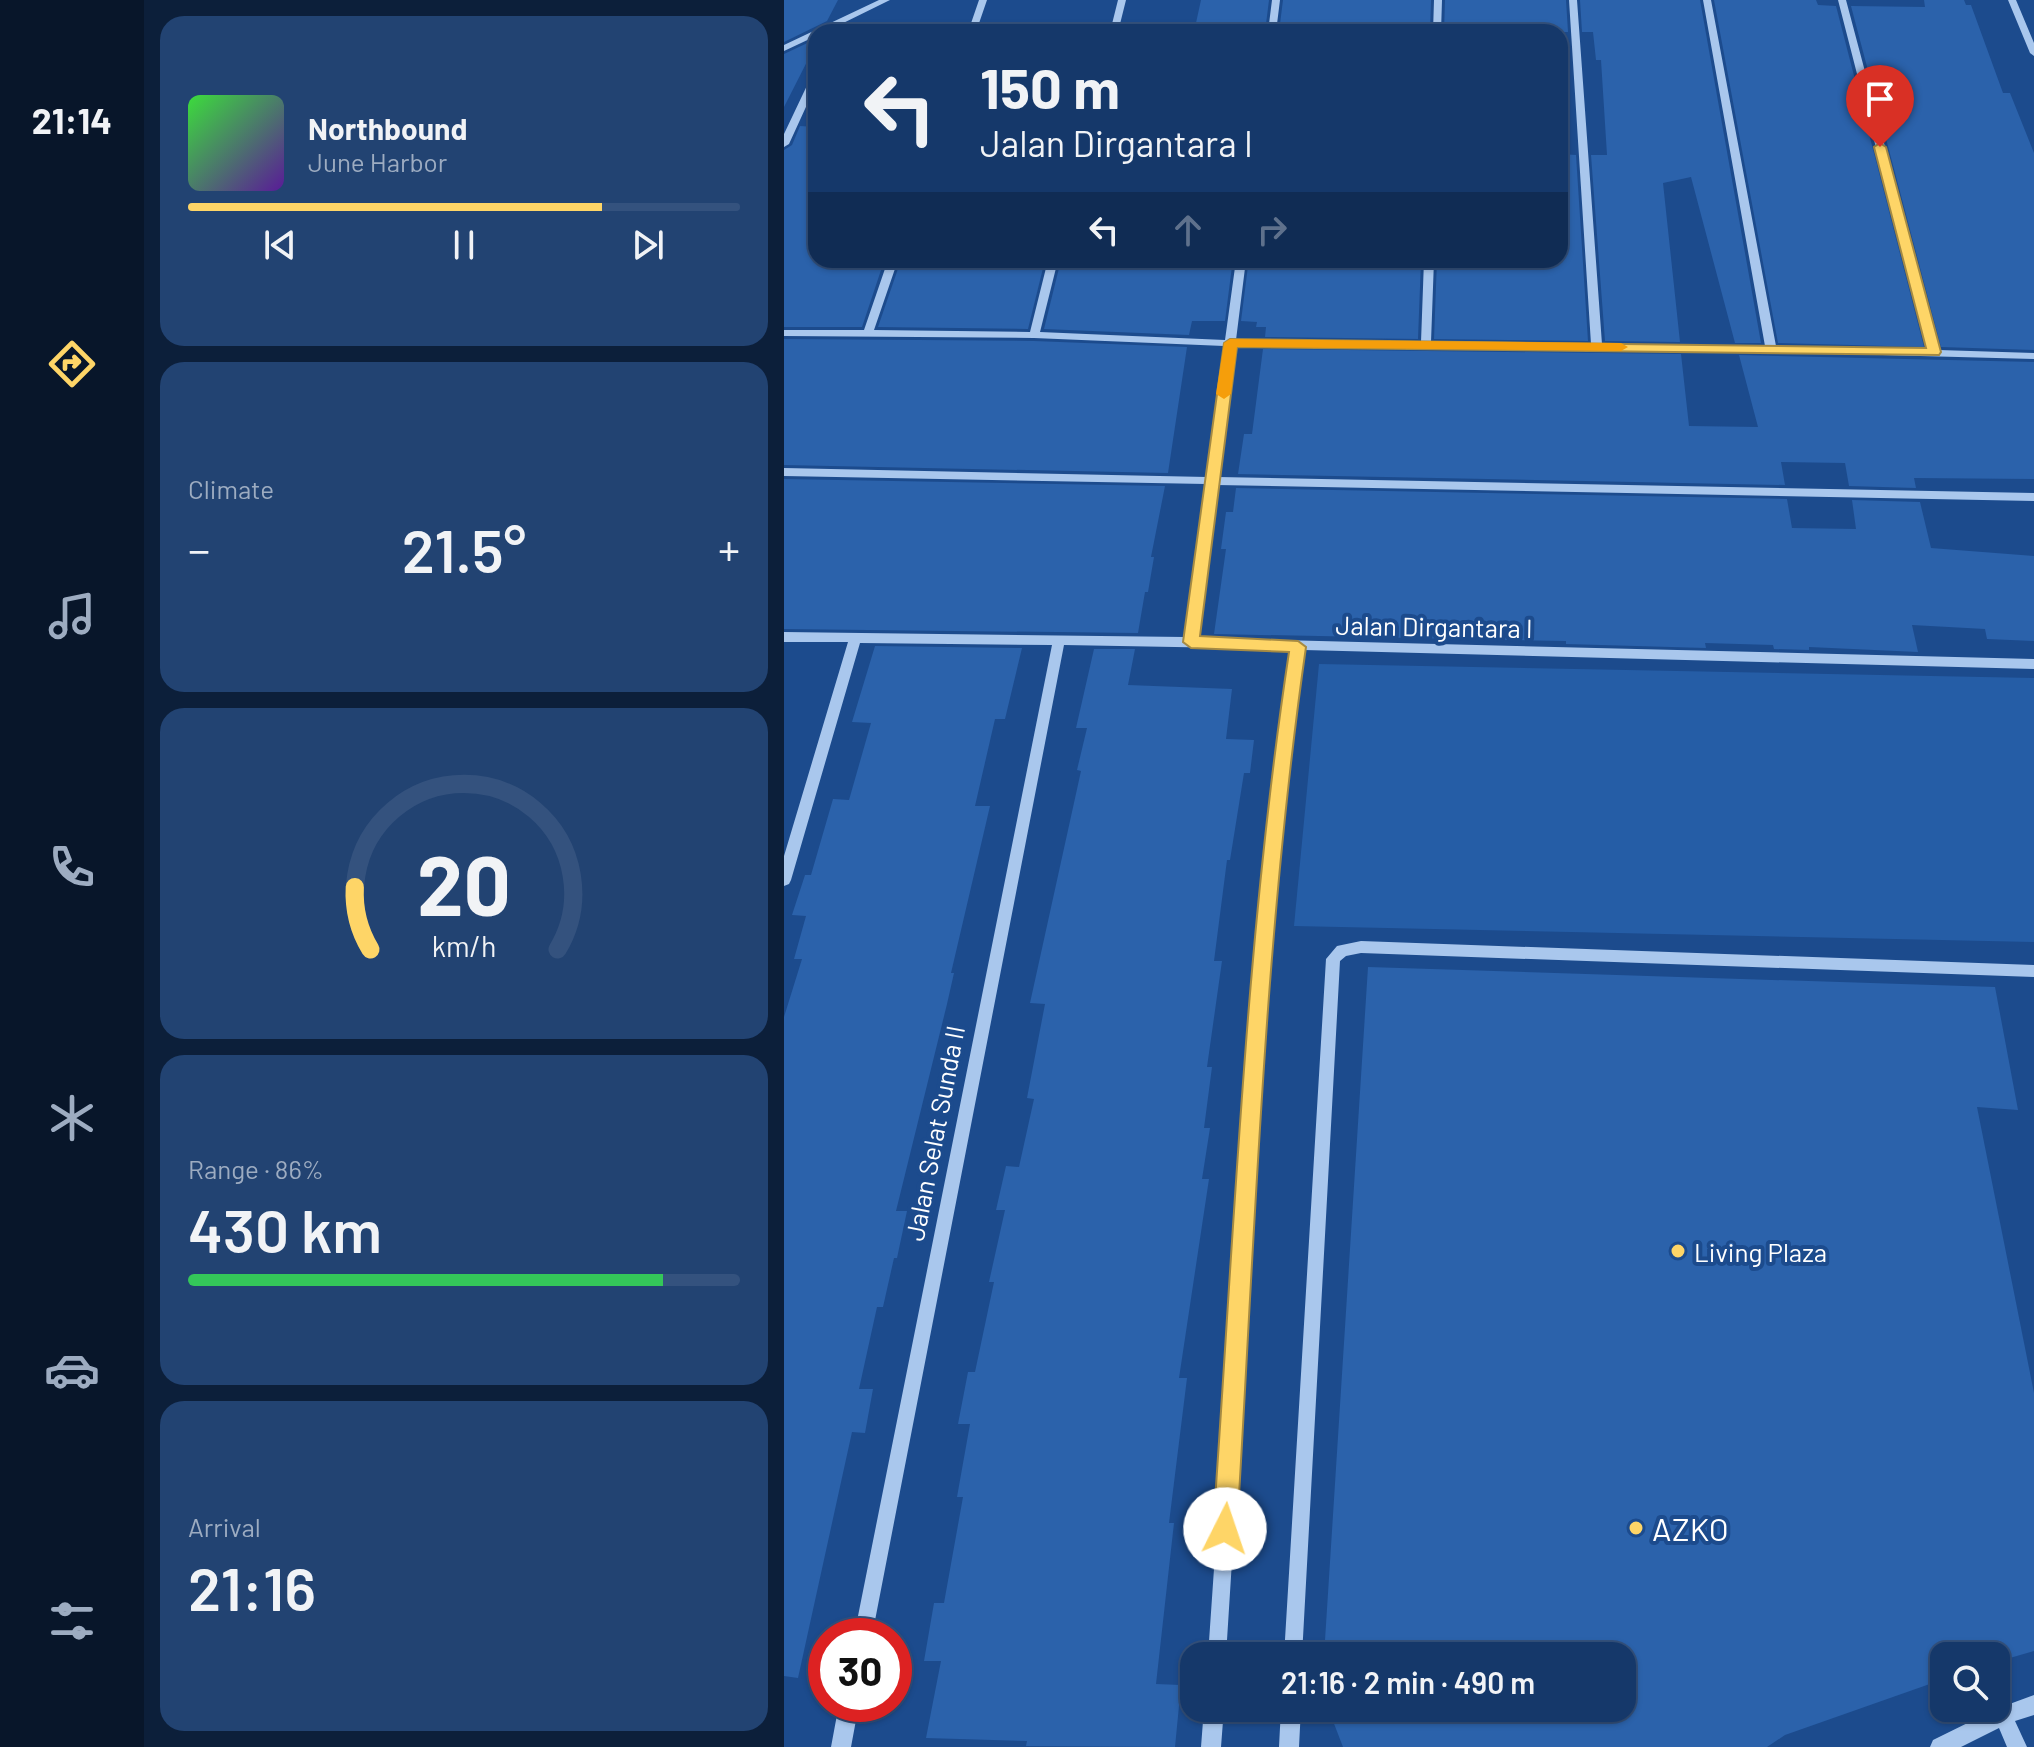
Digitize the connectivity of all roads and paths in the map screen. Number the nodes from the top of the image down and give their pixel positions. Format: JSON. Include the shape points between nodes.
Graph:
{"nodes":[{"id":1,"x":886,"y":0,"type":"edge"},
{"id":2,"x":983,"y":0,"type":"edge"},
{"id":3,"x":1122,"y":0,"type":"edge"},
{"id":4,"x":1276,"y":0,"type":"edge"},
{"id":5,"x":1438,"y":0,"type":"edge"},
{"id":6,"x":1573,"y":0,"type":"edge"},
{"id":7,"x":1707,"y":0,"type":"edge"},
{"id":8,"x":1842,"y":0,"type":"edge"},
{"id":9,"x":2012,"y":0,"type":"edge"},
{"id":10,"x":841,"y":21,"type":"junction"},
{"id":11,"x":834,"y":24,"type":"edge"},
{"id":12,"x":840,"y":24,"type":"edge"},
{"id":13,"x":975,"y":24,"type":"edge"},
{"id":14,"x":1116,"y":24,"type":"edge"},
{"id":15,"x":1273,"y":24,"type":"edge"},
{"id":16,"x":1437,"y":24,"type":"edge"},
{"id":17,"x":808,"y":36,"type":"edge"},
{"id":18,"x":784,"y":48,"type":"edge"},
{"id":19,"x":2034,"y":53,"type":"edge"},
{"id":20,"x":808,"y":92,"type":"edge"},
{"id":21,"x":784,"y":144,"type":"edge"},
{"id":22,"x":890,"y":268,"type":"edge"},
{"id":23,"x":1051,"y":268,"type":"edge"},
{"id":24,"x":1240,"y":268,"type":"edge"},
{"id":25,"x":1429,"y":268,"type":"edge"},
{"id":26,"x":784,"y":333,"type":"edge"},
{"id":27,"x":868,"y":334,"type":"junction"},
{"id":28,"x":1034,"y":335,"type":"junction"},
{"id":29,"x":1230,"y":343,"type":"junction"},
{"id":30,"x":1426,"y":344,"type":"junction"},
{"id":31,"x":1597,"y":347,"type":"junction"},
{"id":32,"x":1771,"y":349,"type":"junction"},
{"id":33,"x":1934,"y":352,"type":"junction"},
{"id":34,"x":2034,"y":356,"type":"edge"},
{"id":35,"x":784,"y":472,"type":"edge"},
{"id":36,"x":1213,"y":478,"type":"junction"},
{"id":37,"x":2034,"y":497,"type":"edge"},
{"id":38,"x":784,"y":637,"type":"edge"},
{"id":39,"x":855,"y":639,"type":"junction"},
{"id":40,"x":1059,"y":641,"type":"junction"},
{"id":41,"x":1191,"y":642,"type":"junction"},
{"id":42,"x":1298,"y":647,"type":"junction"},
{"id":43,"x":2034,"y":664,"type":"edge"},
{"id":44,"x":784,"y":880,"type":"edge"},
{"id":45,"x":2034,"y":971,"type":"edge"},
{"id":46,"x":867,"y":1618,"type":"edge"},
{"id":47,"x":1218,"y":1642,"type":"edge"},
{"id":48,"x":1294,"y":1642,"type":"edge"},
{"id":49,"x":2034,"y":1705,"type":"edge"},
{"id":50,"x":2010,"y":1714,"type":"edge"},
{"id":51,"x":846,"y":1722,"type":"edge"},
{"id":52,"x":1213,"y":1722,"type":"edge"},
{"id":53,"x":1290,"y":1722,"type":"edge"},
{"id":54,"x":1991,"y":1722,"type":"edge"},
{"id":55,"x":2006,"y":1722,"type":"edge"},
{"id":56,"x":841,"y":1747,"type":"edge"},
{"id":57,"x":1211,"y":1747,"type":"edge"},
{"id":58,"x":1289,"y":1747,"type":"edge"},
{"id":59,"x":1940,"y":1747,"type":"edge"},
{"id":60,"x":2017,"y":1747,"type":"edge"}],
"edges":[{"from":1,"to":10,"type":"street"},
{"from":2,"to":13,"type":"street"},
{"from":3,"to":14,"type":"street"},
{"from":4,"to":15,"type":"street"},
{"from":5,"to":16,"type":"street"},
{"from":6,"to":31,"type":"street"},
{"from":7,"to":32,"type":"street"},
{"from":8,"to":33,"type":"street"},
{"from":9,"to":19,"type":"street"},
{"from":10,"to":11,"type":"street"},
{"from":10,"to":12,"type":"street"},
{"from":17,"to":18,"type":"street"},
{"from":20,"to":21,"type":"street"},
{"from":22,"to":27,"type":"street"},
{"from":23,"to":28,"type":"street"},
{"from":24,"to":29,"type":"street"},
{"from":25,"to":30,"type":"street"},
{"from":26,"to":27,"type":"street"},
{"from":27,"to":28,"type":"street"},
{"from":28,"to":29,"type":"street"},
{"from":29,"to":30,"type":"street"},
{"from":29,"to":36,"type":"street"},
{"from":30,"to":31,"type":"street"},
{"from":31,"to":32,"type":"street"},
{"from":32,"to":33,"type":"street"},
{"from":33,"to":34,"type":"street"},
{"from":35,"to":36,"type":"street"},
{"from":36,"to":37,"type":"street"},
{"from":36,"to":41,"type":"street"},
{"from":38,"to":39,"type":"street","name":"Jalan Dirgantara I"},
{"from":39,"to":40,"type":"street","name":"Jalan Dirgantara I"},
{"from":39,"to":44,"type":"street"},
{"from":40,"to":41,"type":"street","name":"Jalan Dirgantara I"},
{"from":40,"to":46,"type":"street","name":"Jalan Selat Sunda II"},
{"from":41,"to":42,"type":"street","name":"Jalan Dirgantara I"},
{"from":42,"to":43,"type":"street","name":"Jalan Dirgantara I"},
{"from":42,"to":47,"type":"street","via":[[1279,777],[1263,958]]},
{"from":45,"to":48,"type":"street","via":[[1342,950],[1333,959]]},
{"from":49,"to":50,"type":"street"},
{"from":51,"to":56,"type":"street"},
{"from":52,"to":57,"type":"street"},
{"from":53,"to":58,"type":"street"},
{"from":54,"to":59,"type":"street"},
{"from":55,"to":60,"type":"street"}]}
